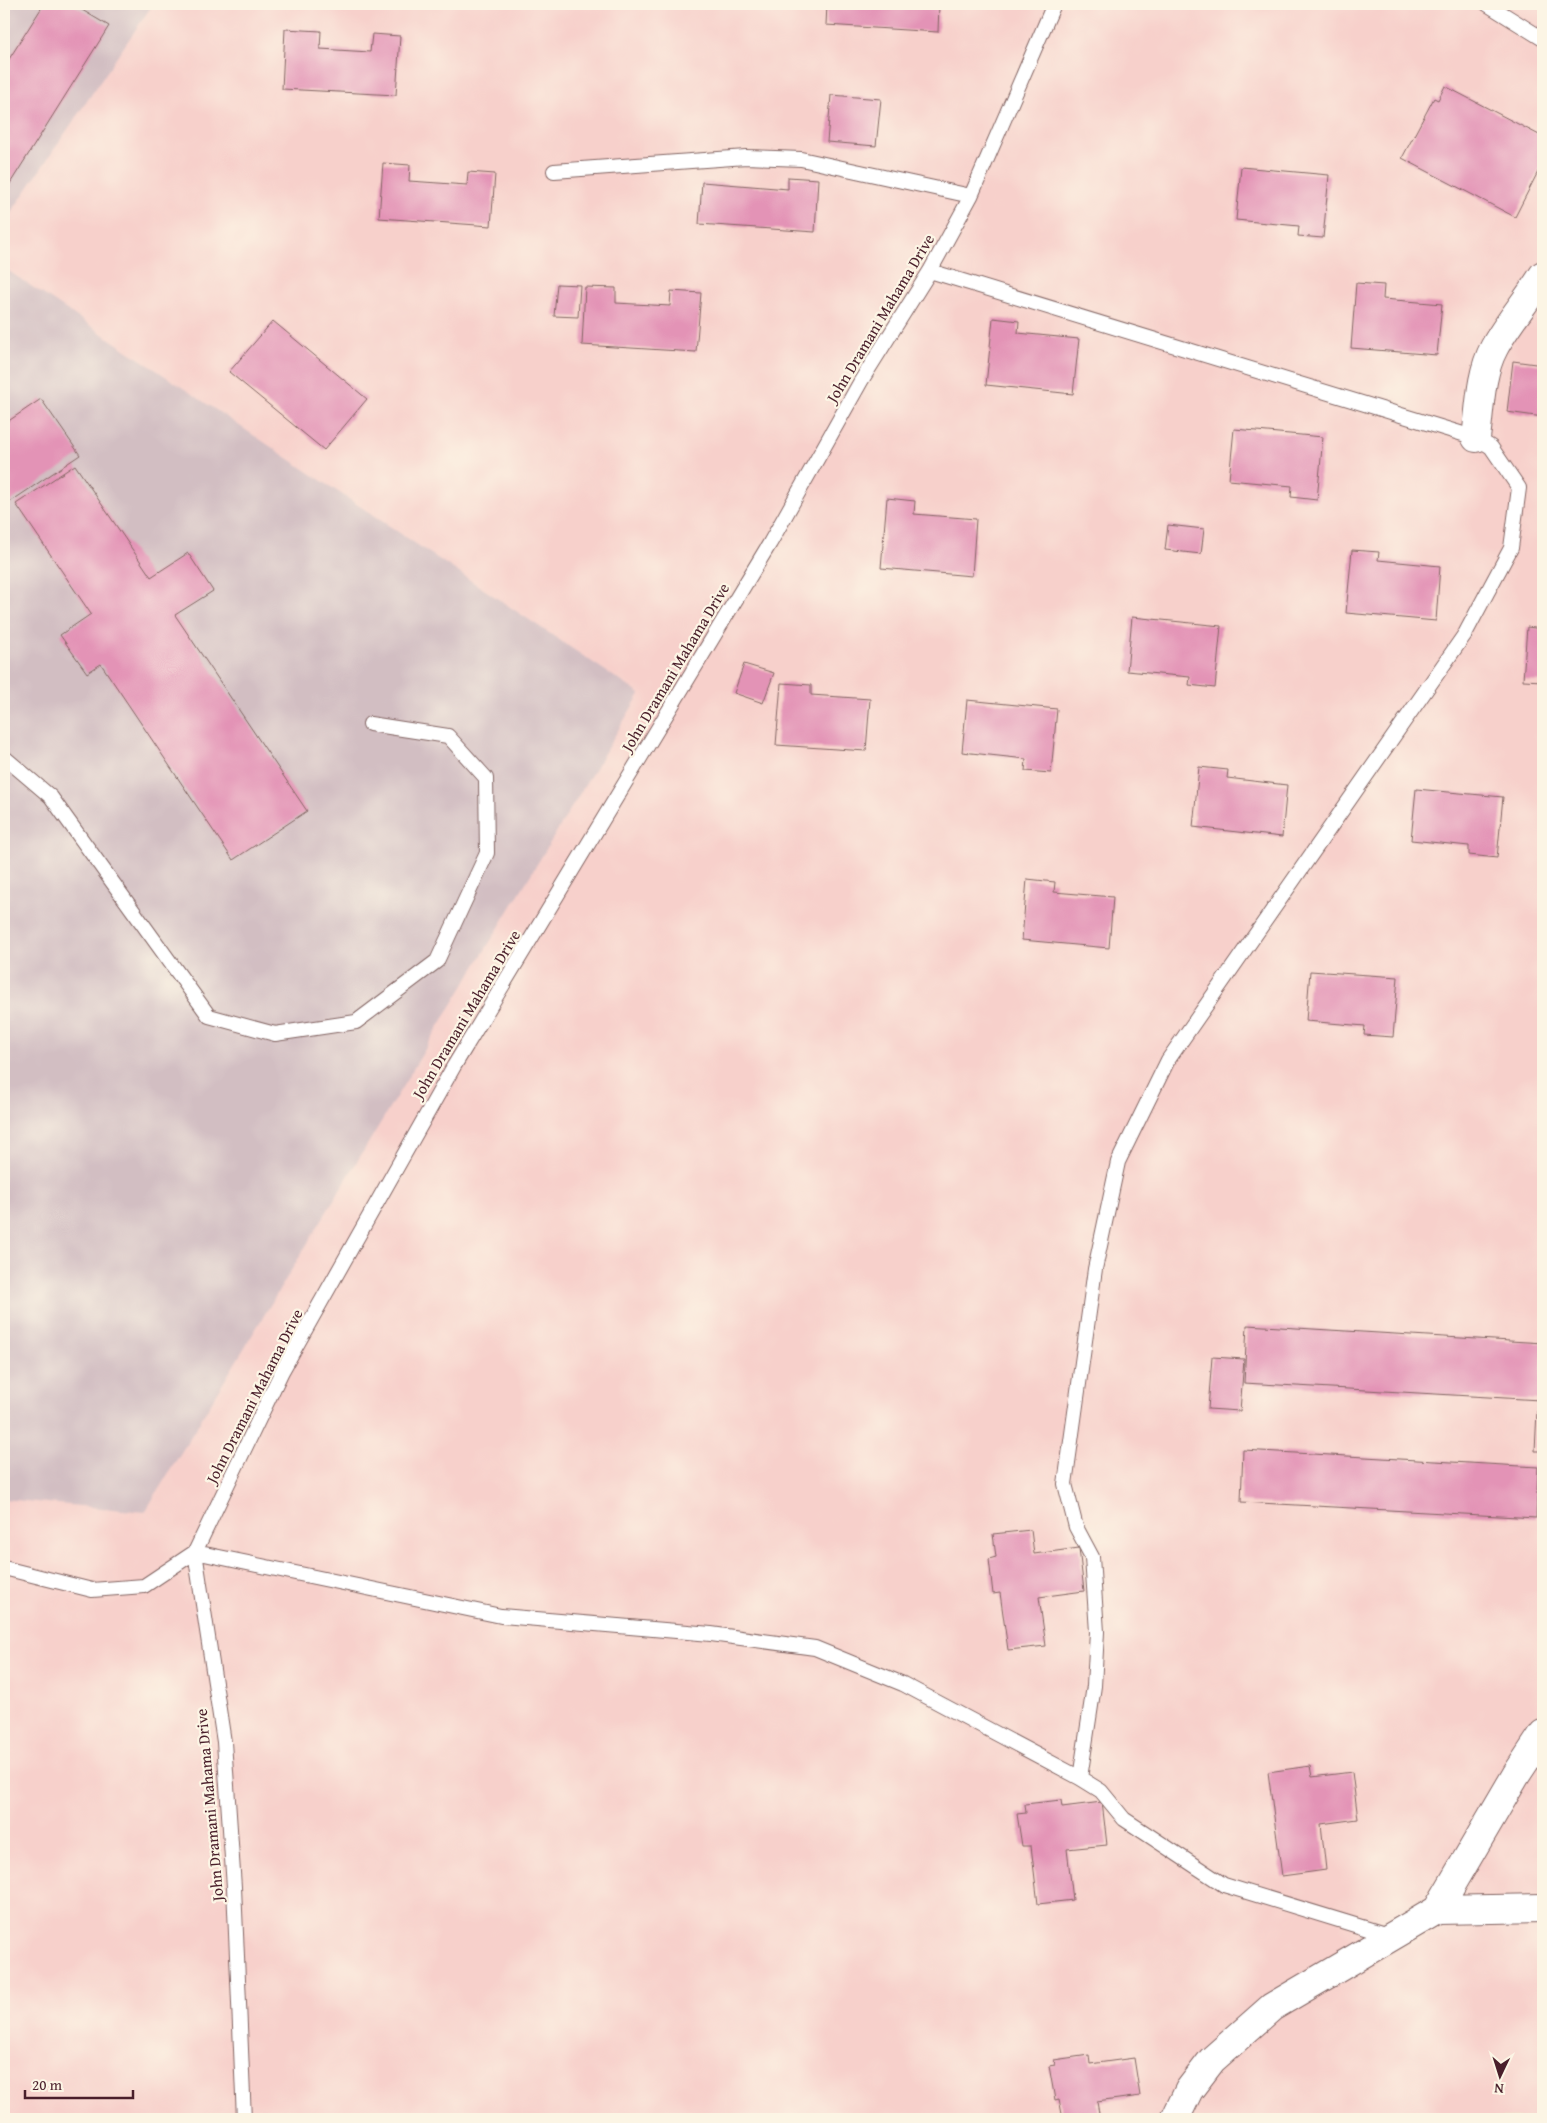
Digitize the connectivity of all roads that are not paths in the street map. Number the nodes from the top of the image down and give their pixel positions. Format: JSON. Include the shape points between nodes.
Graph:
{"nodes":[{"id":1,"x":1054,"y":4,"type":"edge"},
{"id":2,"x":1487,"y":4,"type":"edge"},
{"id":3,"x":1543,"y":39,"type":"edge"},
{"id":4,"x":554,"y":171,"type":"dead end"},
{"id":5,"x":971,"y":196,"type":"junction"},
{"id":6,"x":930,"y":271,"type":"junction"},
{"id":7,"x":1543,"y":275,"type":"edge"},
{"id":8,"x":1476,"y":438,"type":"junction"},
{"id":9,"x":370,"y":724,"type":"dead end"},
{"id":10,"x":4,"y":757,"type":"edge"},
{"id":11,"x":195,"y":1552,"type":"junction"},
{"id":12,"x":4,"y":1568,"type":"edge"},
{"id":13,"x":1543,"y":1734,"type":"edge"},
{"id":14,"x":1080,"y":1778,"type":"junction"},
{"id":15,"x":1543,"y":1908,"type":"edge"},
{"id":16,"x":1438,"y":1910,"type":"junction"},
{"id":17,"x":1394,"y":1937,"type":"junction"},
{"id":18,"x":244,"y":2119,"type":"edge"},
{"id":19,"x":1175,"y":2119,"type":"edge"}],
"edges":[{"from":1,"to":5,"type":"lane","name":"John Dramani Mahama Drive"},
{"from":2,"to":3,"type":"lane"},
{"from":4,"to":5,"type":"lane","via":[[746,157],[801,159]]},
{"from":5,"to":6,"type":"lane","name":"John Dramani Mahama Drive"},
{"from":6,"to":8,"type":"lane"},
{"from":6,"to":11,"type":"lane","name":"John Dramani Mahama Drive","via":[[862,381],[770,544],[454,1066],[282,1371]]},
{"from":7,"to":8,"type":"street","via":[[1494,349],[1485,372]]},
{"from":8,"to":14,"type":"lane","via":[[1491,447],[1519,488],[1512,548],[1465,634],[1168,1060],[1118,1162],[1094,1269],[1065,1484],[1076,1527],[1092,1557],[1098,1632],[1094,1686]]},
{"from":9,"to":10,"type":"lane","via":[[448,736],[486,778],[487,853],[437,961],[356,1022],[274,1034],[209,1016],[52,797]]},
{"from":11,"to":12,"type":"lane","via":[[144,1586],[136,1587],[92,1590]]},
{"from":11,"to":14,"type":"lane","via":[[501,1616],[711,1634],[815,1648],[903,1684]]},
{"from":11,"to":18,"type":"lane","name":"John Dramani Mahama Drive","via":[[224,1742]]},
{"from":13,"to":16,"type":"street"},
{"from":14,"to":17,"type":"lane","via":[[1101,1791],[1124,1819],[1224,1885]]},
{"from":15,"to":16,"type":"street"},
{"from":16,"to":17,"type":"street"},
{"from":17,"to":19,"type":"street","via":[[1272,2008],[1212,2060],[1189,2090]]}]}
